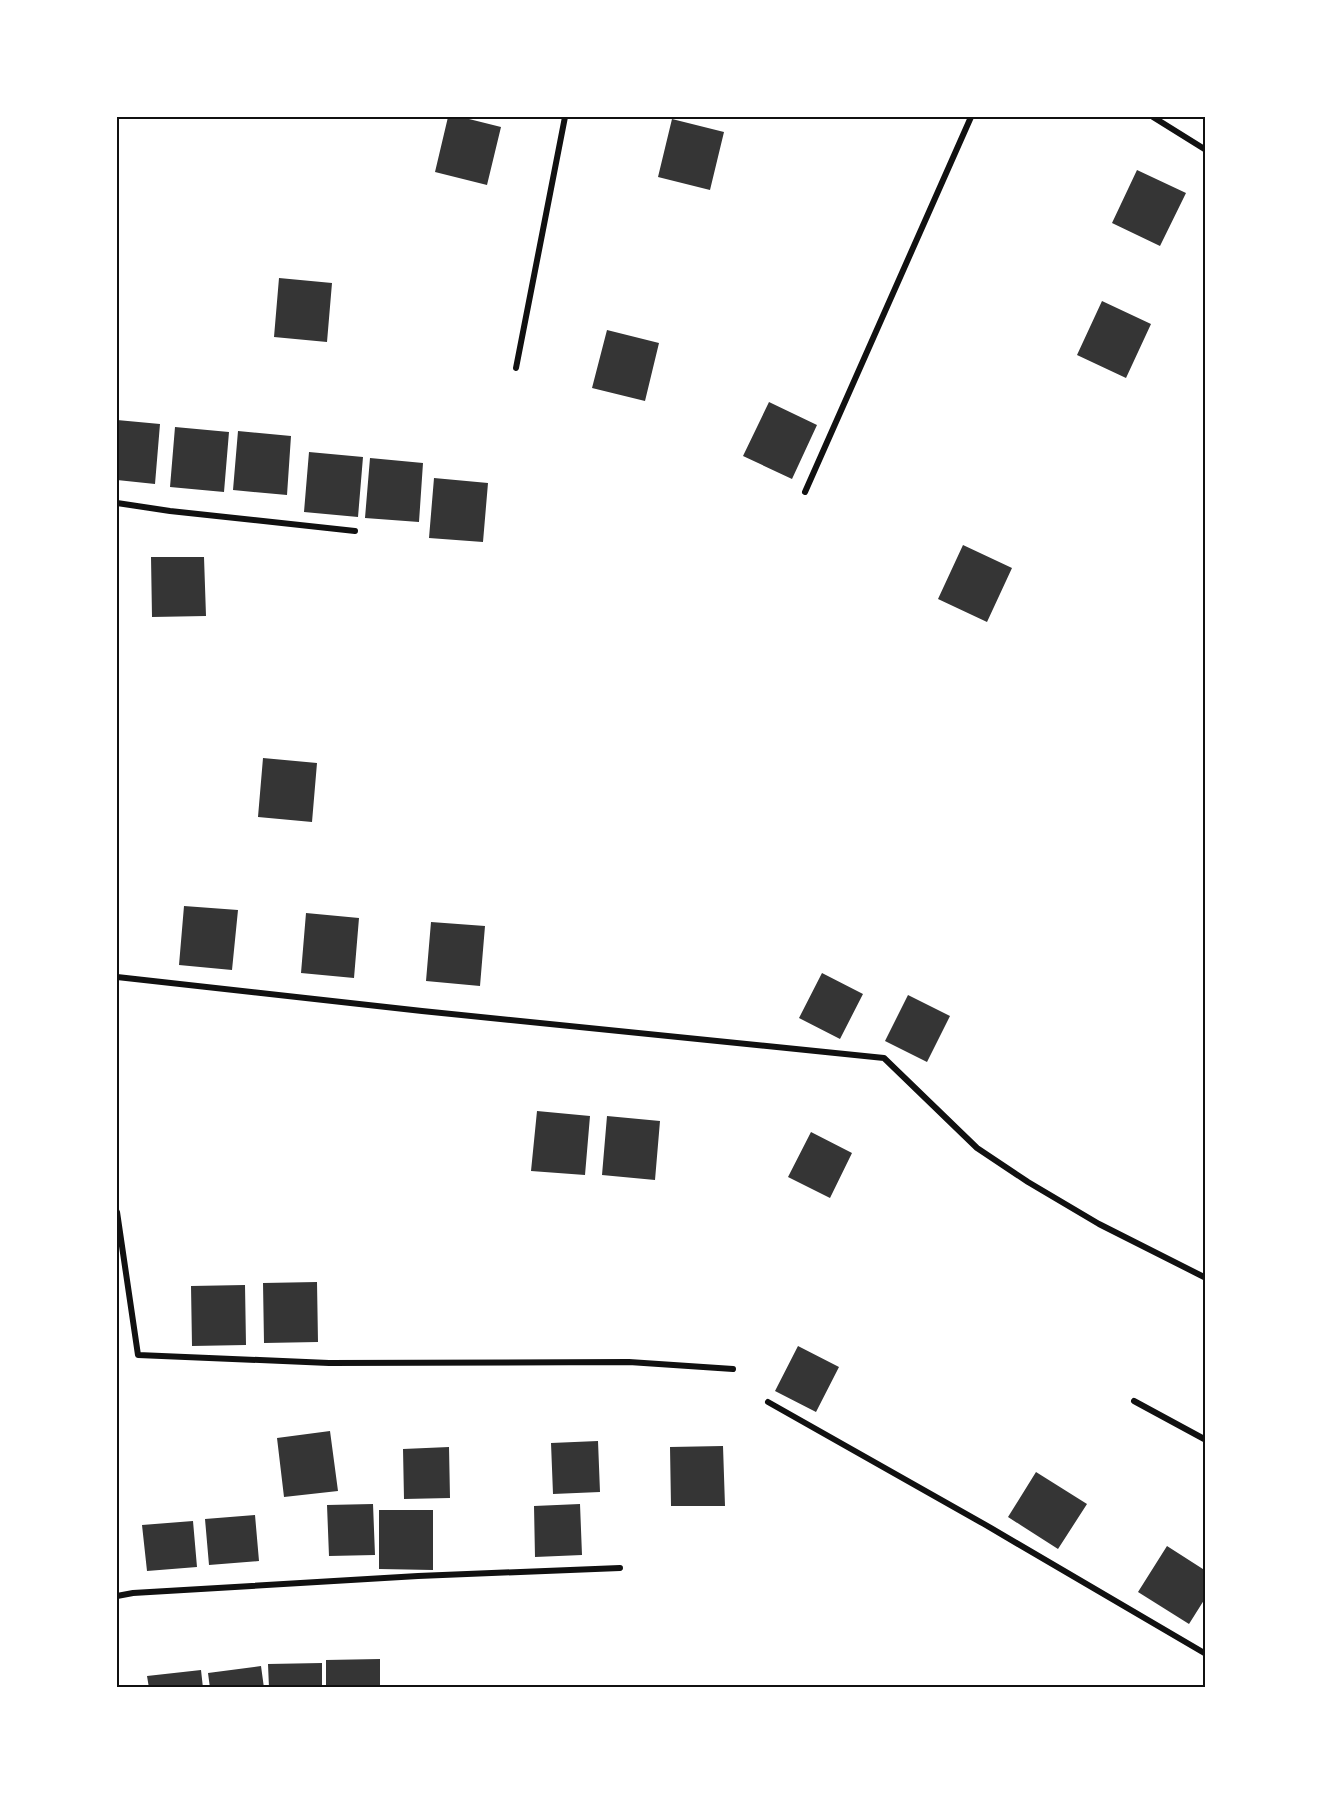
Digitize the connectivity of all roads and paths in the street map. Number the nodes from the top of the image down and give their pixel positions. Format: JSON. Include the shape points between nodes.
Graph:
{"nodes":[{"id":1,"x":565,"y":117,"type":"edge"},
{"id":2,"x":971,"y":117,"type":"edge"},
{"id":3,"x":1153,"y":117,"type":"edge"},
{"id":4,"x":1206,"y":148,"type":"edge"},
{"id":5,"x":516,"y":368,"type":"dead end"},
{"id":6,"x":805,"y":492,"type":"dead end"},
{"id":7,"x":117,"y":502,"type":"edge"},
{"id":8,"x":355,"y":531,"type":"dead end"},
{"id":9,"x":117,"y":977,"type":"edge"},
{"id":10,"x":117,"y":1212,"type":"edge"},
{"id":11,"x":1206,"y":1278,"type":"edge"},
{"id":12,"x":733,"y":1369,"type":"dead end"},
{"id":13,"x":1134,"y":1401,"type":"dead end"},
{"id":14,"x":768,"y":1402,"type":"dead end"},
{"id":15,"x":1206,"y":1440,"type":"edge"},
{"id":16,"x":620,"y":1568,"type":"dead end"},
{"id":17,"x":117,"y":1596,"type":"edge"},
{"id":18,"x":1206,"y":1654,"type":"edge"}],
"edges":[{"from":1,"to":5,"type":"street"},
{"from":2,"to":6,"type":"street"},
{"from":3,"to":4,"type":"street"},
{"from":7,"to":8,"type":"street"},
{"from":9,"to":11,"type":"street","via":[[884,1058],[977,1148],[1099,1224]]},
{"from":10,"to":12,"type":"street","via":[[138,1355],[329,1363],[629,1362]]},
{"from":13,"to":15,"type":"street"},
{"from":14,"to":18,"type":"street"},
{"from":16,"to":17,"type":"street"}]}
